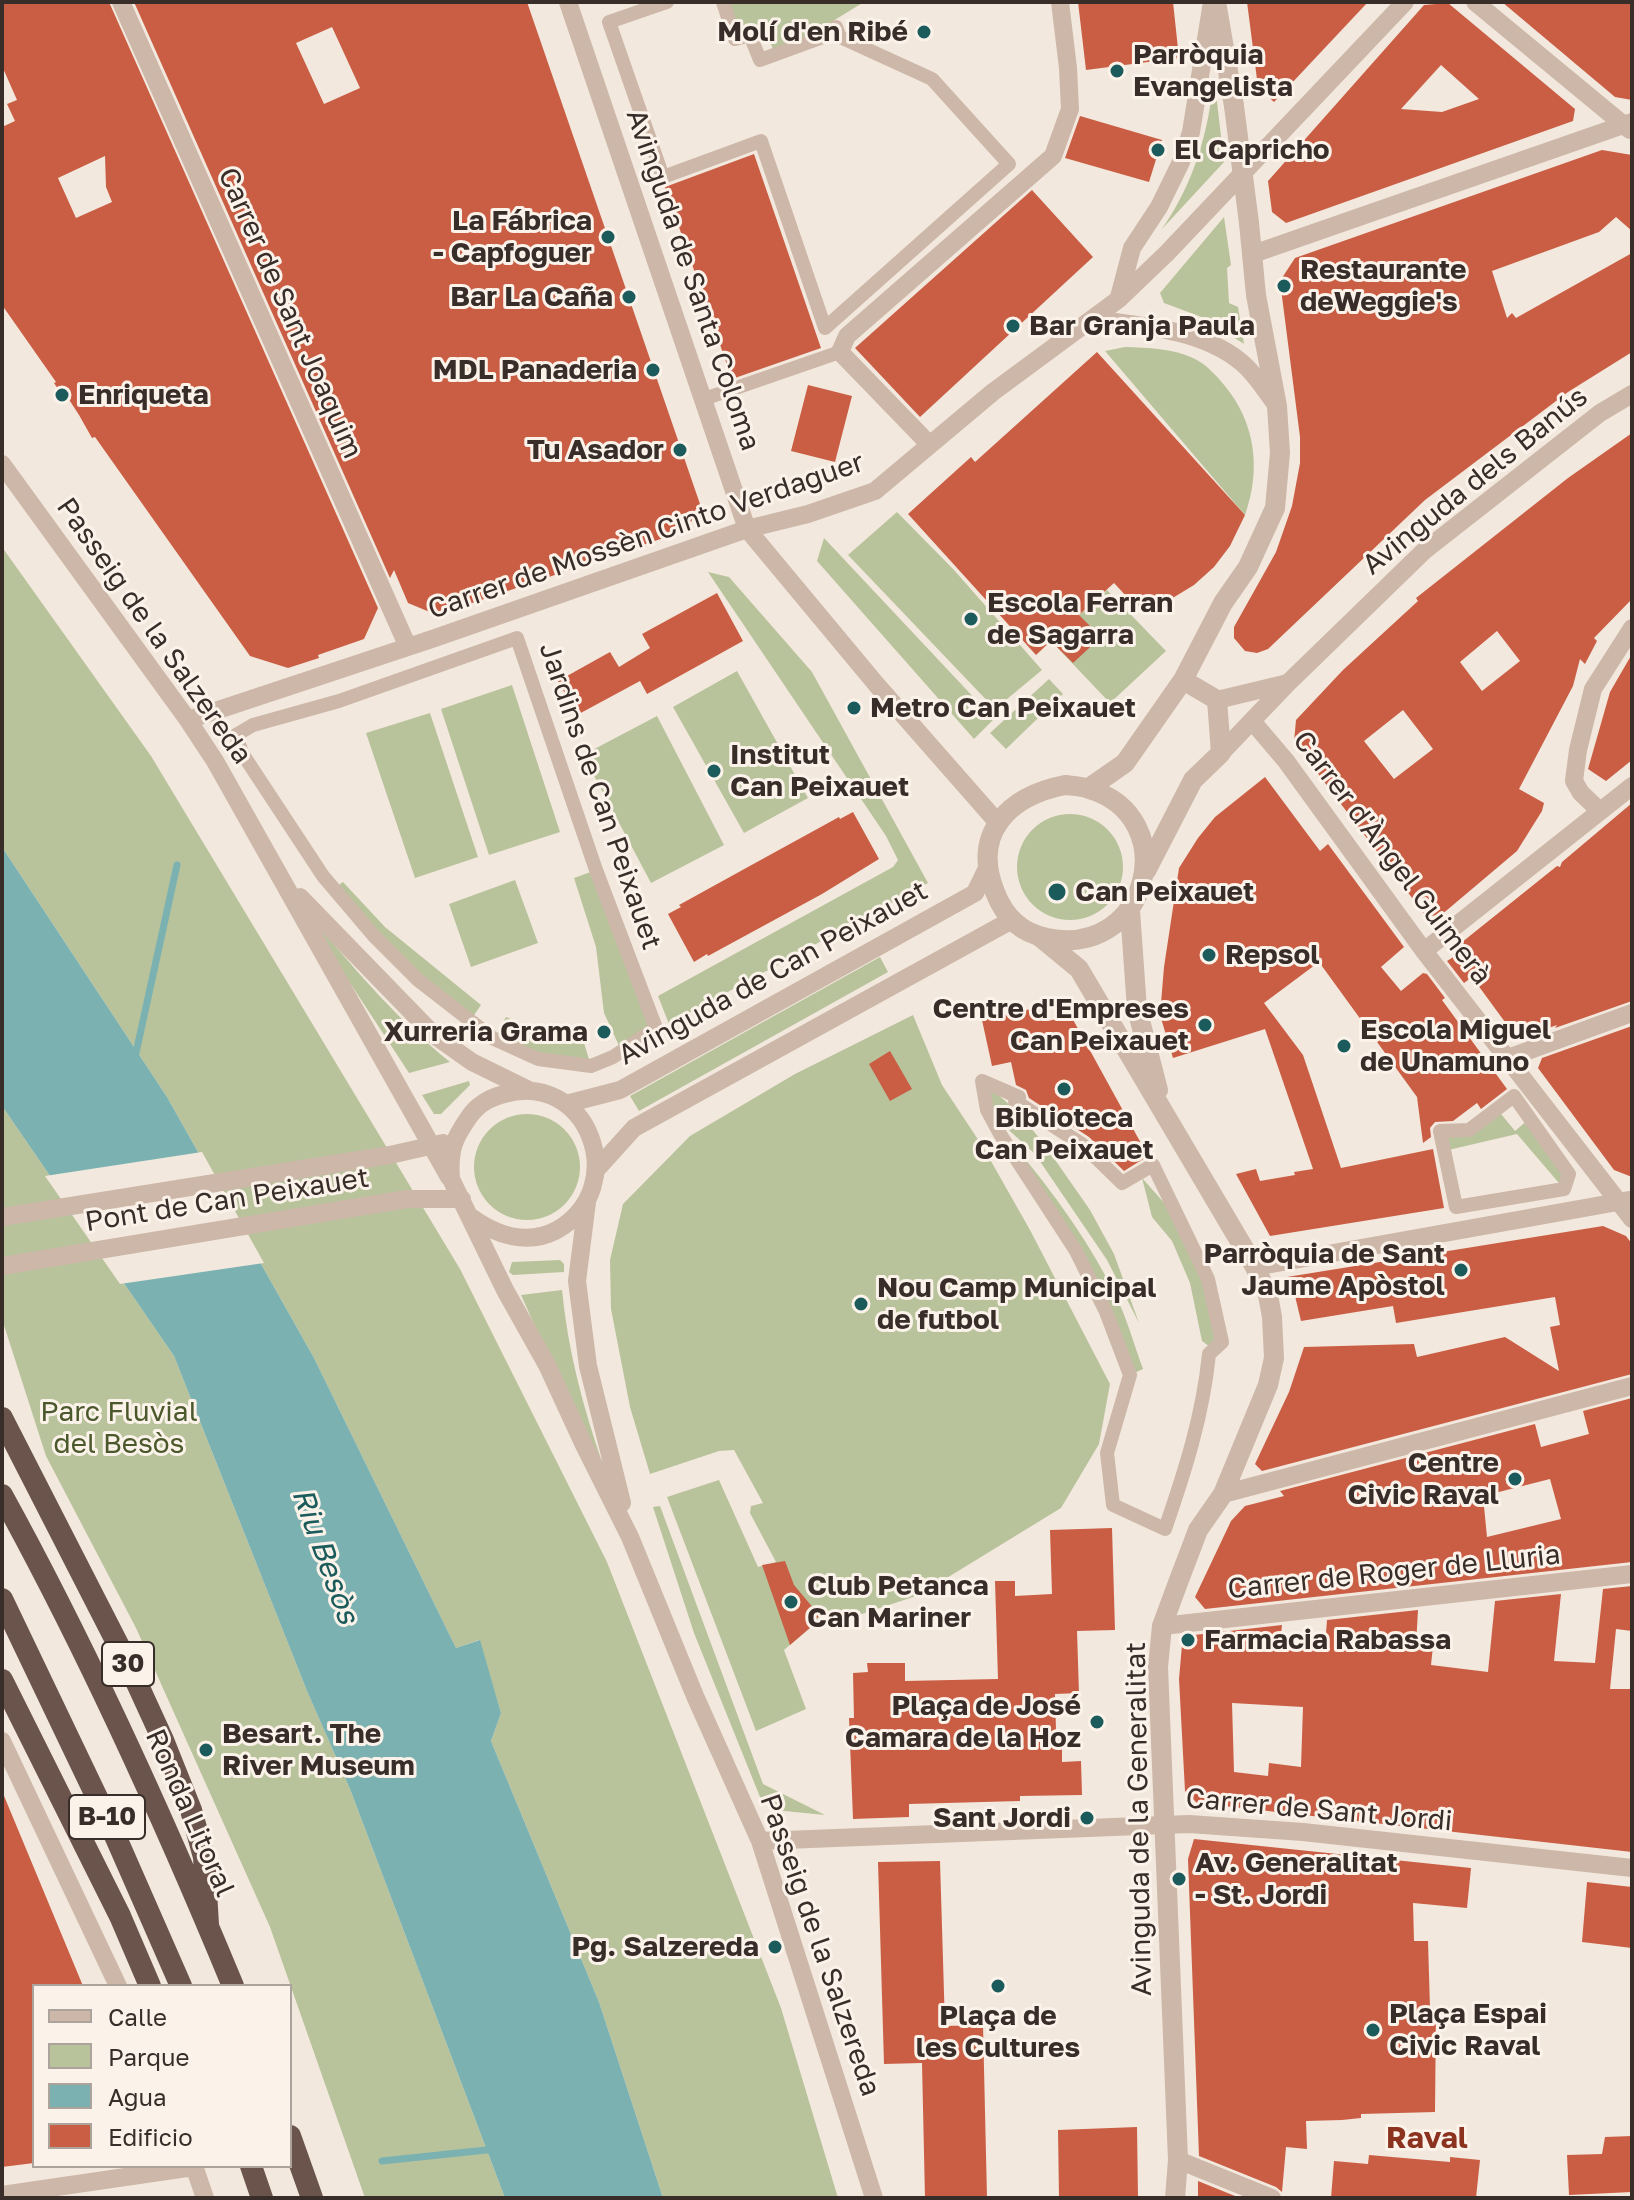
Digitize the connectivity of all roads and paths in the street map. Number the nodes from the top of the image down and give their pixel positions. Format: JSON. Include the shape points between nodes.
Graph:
{"nodes":[{"id":1,"x":121,"y":2,"type":"edge"},
{"id":2,"x":568,"y":2,"type":"edge"},
{"id":3,"x":667,"y":2,"type":"edge"},
{"id":4,"x":723,"y":2,"type":"edge"},
{"id":5,"x":1060,"y":2,"type":"edge"},
{"id":6,"x":1214,"y":2,"type":"edge"},
{"id":7,"x":1405,"y":2,"type":"edge"},
{"id":8,"x":1475,"y":2,"type":"edge"},
{"id":9,"x":1629,"y":126,"type":"edge"},
{"id":10,"x":1253,"y":254,"type":"junction"},
{"id":11,"x":1119,"y":299,"type":"junction"},
{"id":12,"x":1092,"y":319,"type":"junction"},
{"id":13,"x":840,"y":352,"type":"junction"},
{"id":14,"x":1632,"y":394,"type":"edge"},
{"id":15,"x":704,"y":399,"type":"junction"},
{"id":16,"x":1277,"y":406,"type":"junction"},
{"id":17,"x":930,"y":445,"type":"junction"},
{"id":18,"x":2,"y":464,"type":"edge"},
{"id":19,"x":747,"y":529,"type":"junction"},
{"id":20,"x":1632,"y":628,"type":"edge"},
{"id":21,"x":408,"y":647,"type":"junction"},
{"id":22,"x":1183,"y":680,"type":"junction"},
{"id":23,"x":1288,"y":683,"type":"junction"},
{"id":24,"x":1217,"y":700,"type":"junction"},
{"id":25,"x":188,"y":720,"type":"junction"},
{"id":26,"x":1252,"y":721,"type":"junction"},
{"id":27,"x":1221,"y":753,"type":"junction"},
{"id":28,"x":1632,"y":786,"type":"edge"},
{"id":29,"x":1089,"y":788,"type":"junction"},
{"id":30,"x":1600,"y":811,"type":"junction"},
{"id":31,"x":998,"y":823,"type":"junction"},
{"id":32,"x":989,"y":864,"type":"junction"},
{"id":33,"x":279,"y":874,"type":"junction"},
{"id":34,"x":1143,"y":879,"type":"junction"},
{"id":35,"x":1130,"y":911,"type":"junction"},
{"id":36,"x":1010,"y":921,"type":"junction"},
{"id":37,"x":1039,"y":936,"type":"junction"},
{"id":38,"x":1424,"y":951,"type":"junction"},
{"id":39,"x":1632,"y":1013,"type":"edge"},
{"id":40,"x":656,"y":1028,"type":"joint"},
{"id":41,"x":1508,"y":1058,"type":"junction"},
{"id":42,"x":531,"y":1091,"type":"junction"},
{"id":43,"x":566,"y":1104,"type":"junction"},
{"id":44,"x":1162,"y":1106,"type":"junction"},
{"id":45,"x":453,"y":1140,"type":"junction"},
{"id":46,"x":431,"y":1145,"type":"junction"},
{"id":47,"x":1153,"y":1165,"type":"joint"},
{"id":48,"x":597,"y":1169,"type":"junction"},
{"id":49,"x":451,"y":1179,"type":"junction"},
{"id":50,"x":462,"y":1199,"type":"junction"},
{"id":51,"x":1626,"y":1201,"type":"edge"},
{"id":52,"x":587,"y":1202,"type":"junction"},
{"id":53,"x":1456,"y":1207,"type":"joint"},
{"id":54,"x":2,"y":1217,"type":"edge"},
{"id":55,"x":471,"y":1217,"type":"junction"},
{"id":56,"x":1632,"y":1219,"type":"edge"},
{"id":57,"x":2,"y":1266,"type":"edge"},
{"id":58,"x":1255,"y":1267,"type":"junction"},
{"id":59,"x":1632,"y":1386,"type":"edge"},
{"id":60,"x":2,"y":1418,"type":"edge"},
{"id":61,"x":1223,"y":1494,"type":"junction"},
{"id":62,"x":2,"y":1495,"type":"edge"},
{"id":63,"x":630,"y":1537,"type":"junction"},
{"id":64,"x":1632,"y":1574,"type":"edge"},
{"id":65,"x":2,"y":1599,"type":"edge"},
{"id":66,"x":1162,"y":1626,"type":"junction"},
{"id":67,"x":2,"y":1680,"type":"edge"},
{"id":68,"x":2,"y":1741,"type":"edge"},
{"id":69,"x":1165,"y":1826,"type":"junction"},
{"id":70,"x":760,"y":1841,"type":"junction"},
{"id":71,"x":1632,"y":1868,"type":"edge"},
{"id":72,"x":208,"y":1925,"type":"junction"},
{"id":73,"x":117,"y":1984,"type":"edge"},
{"id":74,"x":149,"y":1984,"type":"edge"},
{"id":75,"x":180,"y":1984,"type":"edge"},
{"id":76,"x":232,"y":1984,"type":"edge"},
{"id":77,"x":292,"y":2142,"type":"edge"},
{"id":78,"x":1178,"y":2160,"type":"junction"},
{"id":79,"x":181,"y":2168,"type":"edge"},
{"id":80,"x":195,"y":2168,"type":"edge"},
{"id":81,"x":246,"y":2168,"type":"edge"},
{"id":82,"x":252,"y":2168,"type":"edge"},
{"id":83,"x":2,"y":2195,"type":"edge"},
{"id":84,"x":261,"y":2195,"type":"edge"},
{"id":85,"x":205,"y":2198,"type":"edge"},
{"id":86,"x":312,"y":2198,"type":"edge"},
{"id":87,"x":874,"y":2198,"type":"edge"},
{"id":88,"x":1175,"y":2198,"type":"edge"},
{"id":89,"x":1272,"y":2198,"type":"edge"}],
"edges":[{"from":1,"to":21,"type":"street","name":"Carrer de Sant Joaquim"},
{"from":2,"to":15,"type":"street","name":"Avinguda de Santa Coloma"},
{"from":3,"to":4,"type":"street","via":[[609,22],[663,177],[761,141],[825,328],[1009,164],[932,79],[840,37],[836,27],[760,60],[750,35],[735,39]]},
{"from":5,"to":13,"type":"street","via":[[1070,109],[1053,156],[847,336]]},
{"from":6,"to":10,"type":"street","bridge":true},
{"from":6,"to":11,"type":"street","via":[[1191,132],[1159,207],[1132,248]]},
{"from":7,"to":11,"type":"street","name":"Carrer de Mossèn Cinto Verdaguer"},
{"from":8,"to":9,"type":"street"},
{"from":9,"to":10,"type":"street"},
{"from":10,"to":16,"type":"street"},
{"from":11,"to":12,"type":"street","name":"Carrer de Mossèn Cinto Verdaguer"},
{"from":12,"to":16,"type":"street","via":[[1176,333],[1220,347],[1243,363]]},
{"from":12,"to":17,"type":"street","name":"Carrer de Mossèn Cinto Verdaguer"},
{"from":13,"to":15,"type":"street"},
{"from":13,"to":17,"type":"street"},
{"from":14,"to":23,"type":"street","name":"Avinguda dels Banús","via":[[1600,413],[1424,551]]},
{"from":15,"to":19,"type":"street","name":"Avinguda de Santa Coloma"},
{"from":16,"to":22,"type":"street","via":[[1275,508],[1248,567]]},
{"from":17,"to":19,"type":"street","name":"Carrer de Mossèn Cinto Verdaguer","via":[[875,491]]},
{"from":18,"to":25,"type":"street","name":"Passeig de la Salzereda"},
{"from":19,"to":21,"type":"street","name":"Carrer de Mossèn Cinto Verdaguer"},
{"from":19,"to":31,"type":"street","name":"Avinguda de Santa Coloma"},
{"from":20,"to":30,"type":"street","via":[[1593,689],[1578,750],[1574,781]]},
{"from":21,"to":25,"type":"street","name":"Carrer de Mossèn Cinto Verdaguer"},
{"from":22,"to":24,"type":"street"},
{"from":22,"to":29,"type":"street","via":[[1125,763]]},
{"from":23,"to":24,"type":"street"},
{"from":23,"to":26,"type":"street","name":"Avinguda dels Banús"},
{"from":24,"to":27,"type":"street"},
{"from":25,"to":33,"type":"street","name":"Passeig de la Salzereda"},
{"from":26,"to":27,"type":"street","name":"Avinguda dels Banús"},
{"from":26,"to":38,"type":"street","name":"Carrer d'Àngel Guimerà"},
{"from":27,"to":34,"type":"street","name":"Avinguda dels Banús","via":[[1193,780]]},
{"from":28,"to":30,"type":"street"},
{"from":29,"to":31,"type":"street","via":[[1042,789],[1021,800]]},
{"from":29,"to":34,"type":"street","via":[[1128,814],[1140,834],[1146,857]]},
{"from":30,"to":38,"type":"street"},
{"from":31,"to":32,"type":"street","via":[[991,833]]},
{"from":32,"to":36,"type":"street","via":[[991,883]]},
{"from":32,"to":43,"type":"street","name":"Avinguda de Can Peixauet","via":[[975,893],[620,1090]]},
{"from":33,"to":42,"type":"street","name":"Passeig de la Salzereda","via":[[434,1035],[472,1062]]},
{"from":33,"to":46,"type":"street","name":"Passeig de la Salzereda"},
{"from":34,"to":35,"type":"street"},
{"from":35,"to":37,"type":"street","via":[[1088,939]]},
{"from":35,"to":44,"type":"street","name":"Avinguda de la Generalitat","via":[[1137,1009]]},
{"from":36,"to":37,"type":"street"},
{"from":36,"to":48,"type":"street","via":[[634,1128]]},
{"from":37,"to":44,"type":"street","name":"Avinguda de la Generalitat","via":[[1079,969]]},
{"from":38,"to":41,"type":"street","name":"Carrer d'Àngel Guimerà"},
{"from":39,"to":41,"type":"street"},
{"from":40,"to":40,"type":"street","name":"Jardins de Can Peixauet","via":[[517,638],[236,735],[242,753],[323,876],[418,980],[494,1039],[538,1059],[591,1066]]},
{"from":41,"to":51,"type":"street","name":"Carrer d'Àngel Guimerà"},
{"from":42,"to":43,"type":"street"},
{"from":42,"to":45,"type":"street","via":[[492,1097],[476,1108]]},
{"from":43,"to":48,"type":"street","via":[[594,1144]]},
{"from":44,"to":58,"type":"street","name":"Avinguda de la Generalitat"},
{"from":45,"to":46,"type":"street","name":"Pont de Can Peixauet"},
{"from":45,"to":49,"type":"street"},
{"from":46,"to":49,"type":"street","name":"Passeig de la Salzereda"},
{"from":46,"to":54,"type":"street","name":"Pont de Can Peixauet"},
{"from":47,"to":47,"type":"street","via":[[1208,1279],[1222,1342],[1209,1354],[1196,1436],[1165,1529],[1113,1505],[1107,1453],[1130,1375],[1076,1251],[987,1110],[982,1081],[1019,1097],[1015,1101],[1083,1145],[1122,1183]]},
{"from":48,"to":52,"type":"street"},
{"from":49,"to":50,"type":"street"},
{"from":50,"to":55,"type":"street"},
{"from":50,"to":57,"type":"street","name":"Pont de Can Peixauet","via":[[412,1198]]},
{"from":51,"to":56,"type":"street","name":"Carrer d'Àngel Guimerà"},
{"from":51,"to":58,"type":"street"},
{"from":52,"to":55,"type":"street","via":[[554,1231],[532,1238],[489,1230]]},
{"from":52,"to":63,"type":"street","name":"Passeig de la Salzereda","via":[[578,1293],[588,1366]]},
{"from":53,"to":53,"type":"street","via":[[1440,1131],[1469,1130],[1514,1096],[1569,1174],[1564,1189]]},
{"from":55,"to":63,"type":"street","name":"Passeig de la Salzereda"},
{"from":58,"to":61,"type":"street","name":"Avinguda de la Generalitat","via":[[1268,1295],[1274,1358]]},
{"from":59,"to":61,"type":"street"},
{"from":60,"to":72,"type":"highway","number":"30","via":[[163,1740],[204,1857]]},
{"from":61,"to":66,"type":"street","name":"Avinguda de la Generalitat","via":[[1198,1530]]},
{"from":62,"to":72,"type":"highway","name":"Ronda Litoral","number":"B-10","via":[[88,1661]]},
{"from":63,"to":70,"type":"street","name":"Passeig de la Salzereda"},
{"from":64,"to":66,"type":"street","name":"Carrer de Roger de Lluria"},
{"from":65,"to":75,"type":"highway","number":"B-10"},
{"from":66,"to":69,"type":"street","name":"Avinguda de la Generalitat","via":[[1158,1667]]},
{"from":67,"to":74,"type":"highway"},
{"from":68,"to":73,"type":"street"},
{"from":69,"to":70,"type":"street","name":"Carrer de Sant Jordi"},
{"from":69,"to":71,"type":"street","name":"Carrer de Sant Jordi","via":[[1303,1832]]},
{"from":69,"to":78,"type":"street","name":"Avinguda de la Generalitat"},
{"from":70,"to":87,"type":"street","name":"Passeig de la Salzereda"},
{"from":72,"to":76,"type":"highway","name":"Ronda Litoral","number":"B-10"},
{"from":77,"to":86,"type":"highway"},
{"from":78,"to":88,"type":"street","name":"Avinguda de la Generalitat"},
{"from":78,"to":89,"type":"street"},
{"from":79,"to":83,"type":"street"},
{"from":80,"to":85,"type":"street"},
{"from":81,"to":84,"type":"highway"},
{"from":82,"to":84,"type":"highway"}]}
